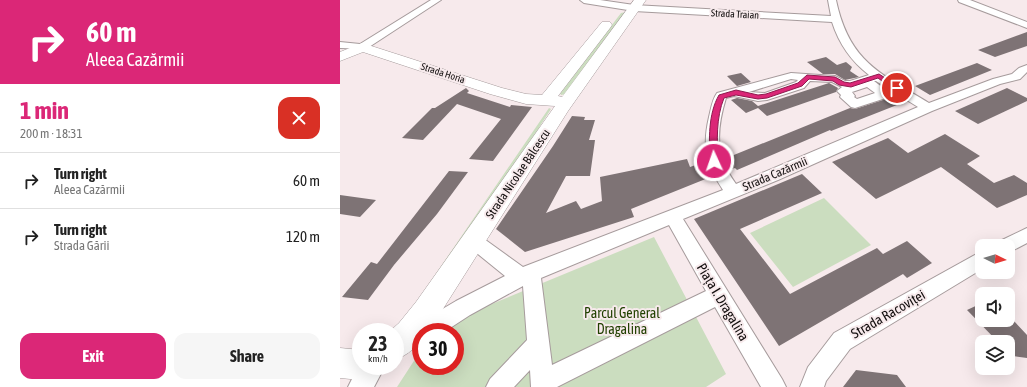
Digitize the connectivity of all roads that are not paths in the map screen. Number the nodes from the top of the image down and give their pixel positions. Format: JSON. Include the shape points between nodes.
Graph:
{"nodes":[{"id":1,"x":437,"y":0,"type":"edge"},
{"id":2,"x":584,"y":0,"type":"edge"},
{"id":3,"x":832,"y":0,"type":"edge"},
{"id":4,"x":980,"y":0,"type":"edge"},
{"id":5,"x":966,"y":1,"type":"edge"},
{"id":6,"x":630,"y":4,"type":"edge"},
{"id":7,"x":836,"y":19,"type":"junction"},
{"id":8,"x":1027,"y":25,"type":"edge"},
{"id":9,"x":340,"y":45,"type":"edge"},
{"id":10,"x":362,"y":47,"type":"junction"},
{"id":11,"x":340,"y":57,"type":"edge"},
{"id":12,"x":1027,"y":68,"type":"edge"},
{"id":13,"x":879,"y":76,"type":"junction"},
{"id":14,"x":1021,"y":79,"type":"edge"},
{"id":15,"x":557,"y":101,"type":"junction"},
{"id":16,"x":928,"y":108,"type":"junction"},
{"id":17,"x":733,"y":192,"type":"junction"},
{"id":18,"x":672,"y":217,"type":"junction"},
{"id":19,"x":1027,"y":235,"type":"edge"},
{"id":20,"x":474,"y":241,"type":"junction"},
{"id":21,"x":1015,"y":241,"type":"edge"},
{"id":22,"x":975,"y":264,"type":"edge"},
{"id":23,"x":526,"y":275,"type":"junction"},
{"id":24,"x":719,"y":295,"type":"junction"},
{"id":25,"x":439,"y":323,"type":"edge"},
{"id":26,"x":404,"y":338,"type":"edge"},
{"id":27,"x":538,"y":344,"type":"junction"},
{"id":28,"x":340,"y":363,"type":"edge"},
{"id":29,"x":352,"y":364,"type":"edge"},
{"id":30,"x":368,"y":375,"type":"edge"},
{"id":31,"x":542,"y":384,"type":"edge"},
{"id":32,"x":360,"y":387,"type":"edge"},
{"id":33,"x":498,"y":387,"type":"edge"},
{"id":34,"x":774,"y":387,"type":"edge"},
{"id":35,"x":812,"y":387,"type":"edge"}],
"edges":[{"from":1,"to":10,"type":"street"},
{"from":2,"to":6,"type":"street","name":"Strada Traian"},
{"from":3,"to":7,"type":"street"},
{"from":4,"to":5,"type":"street"},
{"from":5,"to":8,"type":"street"},
{"from":6,"to":7,"type":"street","name":"Strada Traian"},
{"from":6,"to":15,"type":"main road","name":"Strada Nicolae Bălcescu"},
{"from":6,"to":15,"type":"main road","name":"Strada Nicolae Bălcescu"},
{"from":7,"to":13,"type":"street","via":[[854,56]]},
{"from":9,"to":10,"type":"street","name":"Strada Horia"},
{"from":10,"to":11,"type":"main road"},
{"from":10,"to":15,"type":"main road","name":"Strada Horia","via":[[496,91],[526,99]]},
{"from":12,"to":14,"type":"street","name":"Strada Cazărmii","via":[[1023,70]]},
{"from":13,"to":16,"type":"street"},
{"from":13,"to":17,"type":"street","via":[[851,85],[842,84],[835,79],[807,77],[800,85],[767,96],[758,97],[736,92],[722,96],[718,104],[713,135],[714,161]]},
{"from":14,"to":16,"type":"street","name":"Strada Cazărmii","via":[[997,81]]},
{"from":15,"to":20,"type":"main road","name":"Strada Nicolae Bălcescu"},
{"from":16,"to":17,"type":"street","name":"Strada Cazărmii"},
{"from":17,"to":18,"type":"street","name":"Strada Cazărmii"},
{"from":18,"to":23,"type":"street","name":"Strada Cazărmii"},
{"from":18,"to":24,"type":"street","name":"Piața I. Dragalina"},
{"from":19,"to":21,"type":"street"},
{"from":20,"to":23,"type":"street"},
{"from":20,"to":26,"type":"main road","name":"Strada Nicolae Bălcescu","via":[[426,311]]},
{"from":22,"to":35,"type":"street","name":"Strada Racoviței","via":[[842,341],[816,375]]},
{"from":23,"to":25,"type":"street","name":"Strada Cazărmii"},
{"from":23,"to":27,"type":"street"},
{"from":24,"to":31,"type":"street"},
{"from":24,"to":34,"type":"street","name":"Piața I. Dragalina"},
{"from":27,"to":31,"type":"street"},
{"from":27,"to":33,"type":"street"},
{"from":28,"to":29,"type":"main road"},
{"from":30,"to":32,"type":"street"}]}
